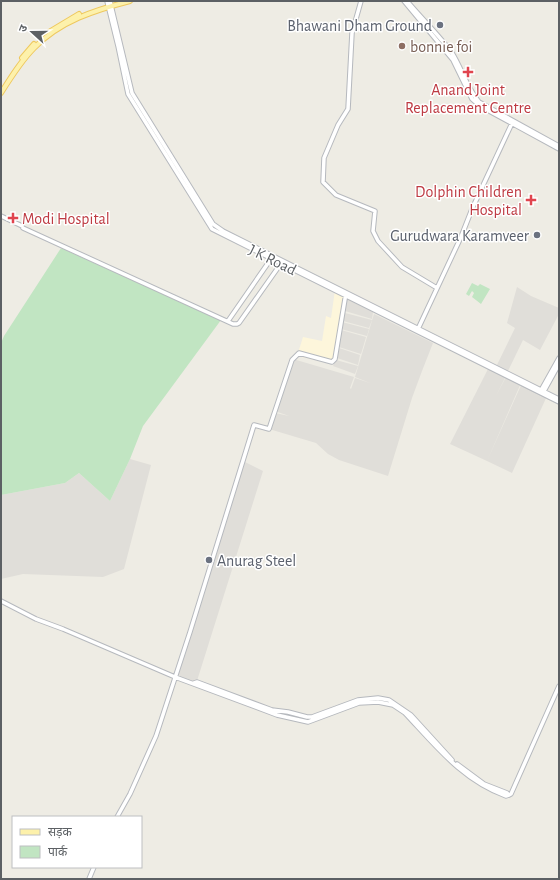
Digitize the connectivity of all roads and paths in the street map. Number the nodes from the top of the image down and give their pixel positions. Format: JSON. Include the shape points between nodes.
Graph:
{"nodes":[{"id":1,"x":121,"y":1,"type":"edge"},
{"id":2,"x":130,"y":1,"type":"edge"},
{"id":3,"x":361,"y":1,"type":"edge"},
{"id":4,"x":404,"y":1,"type":"edge"},
{"id":5,"x":407,"y":1,"type":"edge"},
{"id":6,"x":109,"y":4,"type":"edge"},
{"id":7,"x":1,"y":88,"type":"edge"},
{"id":8,"x":1,"y":93,"type":"edge"},
{"id":9,"x":512,"y":122,"type":"junction"},
{"id":10,"x":559,"y":147,"type":"edge"},
{"id":11,"x":1,"y":217,"type":"edge"},
{"id":12,"x":273,"y":257,"type":"junction"},
{"id":13,"x":282,"y":262,"type":"junction"},
{"id":14,"x":437,"y":288,"type":"junction"},
{"id":15,"x":346,"y":294,"type":"junction"},
{"id":16,"x":228,"y":320,"type":"junction"},
{"id":17,"x":418,"y":330,"type":"junction"},
{"id":18,"x":559,"y":358,"type":"edge"},
{"id":19,"x":559,"y":364,"type":"edge"},
{"id":20,"x":542,"y":392,"type":"junction"},
{"id":21,"x":559,"y":399,"type":"edge"},
{"id":22,"x":559,"y":402,"type":"edge"},
{"id":23,"x":1,"y":601,"type":"edge"},
{"id":24,"x":175,"y":677,"type":"junction"},
{"id":25,"x":559,"y":686,"type":"edge"},
{"id":26,"x":119,"y":816,"type":"edge"},
{"id":27,"x":94,"y":868,"type":"edge"},
{"id":28,"x":89,"y":879,"type":"edge"}],
"edges":[{"from":1,"to":6,"type":"main road"},
{"from":2,"to":6,"type":"main road"},
{"from":3,"to":14,"type":"street","via":[[352,33],[348,109],[324,158],[323,182],[336,195],[375,211],[373,231],[378,241],[402,267]]},
{"from":4,"to":9,"type":"street","via":[[453,60],[473,101]]},
{"from":5,"to":9,"type":"street","via":[[451,51],[479,102]]},
{"from":6,"to":7,"type":"main road","via":[[71,17],[44,36],[29,48]]},
{"from":6,"to":8,"type":"main road","via":[[61,26],[45,38],[25,58]]},
{"from":6,"to":12,"type":"street","name":"J K Road","via":[[132,93],[213,227]]},
{"from":9,"to":10,"type":"street"},
{"from":9,"to":14,"type":"street"},
{"from":11,"to":16,"type":"street"},
{"from":12,"to":13,"type":"street","name":"J K Road"},
{"from":12,"to":16,"type":"street"},
{"from":13,"to":15,"type":"street","name":"J K Road"},
{"from":13,"to":16,"type":"street","via":[[239,323]]},
{"from":14,"to":17,"type":"street"},
{"from":15,"to":17,"type":"street","name":"J K Road"},
{"from":15,"to":24,"type":"street","via":[[335,359],[332,362],[299,353],[292,360],[269,429],[254,425]]},
{"from":17,"to":20,"type":"street","name":"J K Road"},
{"from":18,"to":20,"type":"street"},
{"from":19,"to":20,"type":"street"},
{"from":20,"to":21,"type":"street","name":"J K Road"},
{"from":20,"to":22,"type":"street","name":"J K Road"},
{"from":23,"to":24,"type":"street","via":[[36,619]]},
{"from":24,"to":25,"type":"street","via":[[277,714],[308,722],[358,703],[387,703],[405,713],[454,765],[490,790],[506,796],[511,794]]},
{"from":24,"to":26,"type":"street","via":[[156,736]]},
{"from":27,"to":28,"type":"street"}]}
